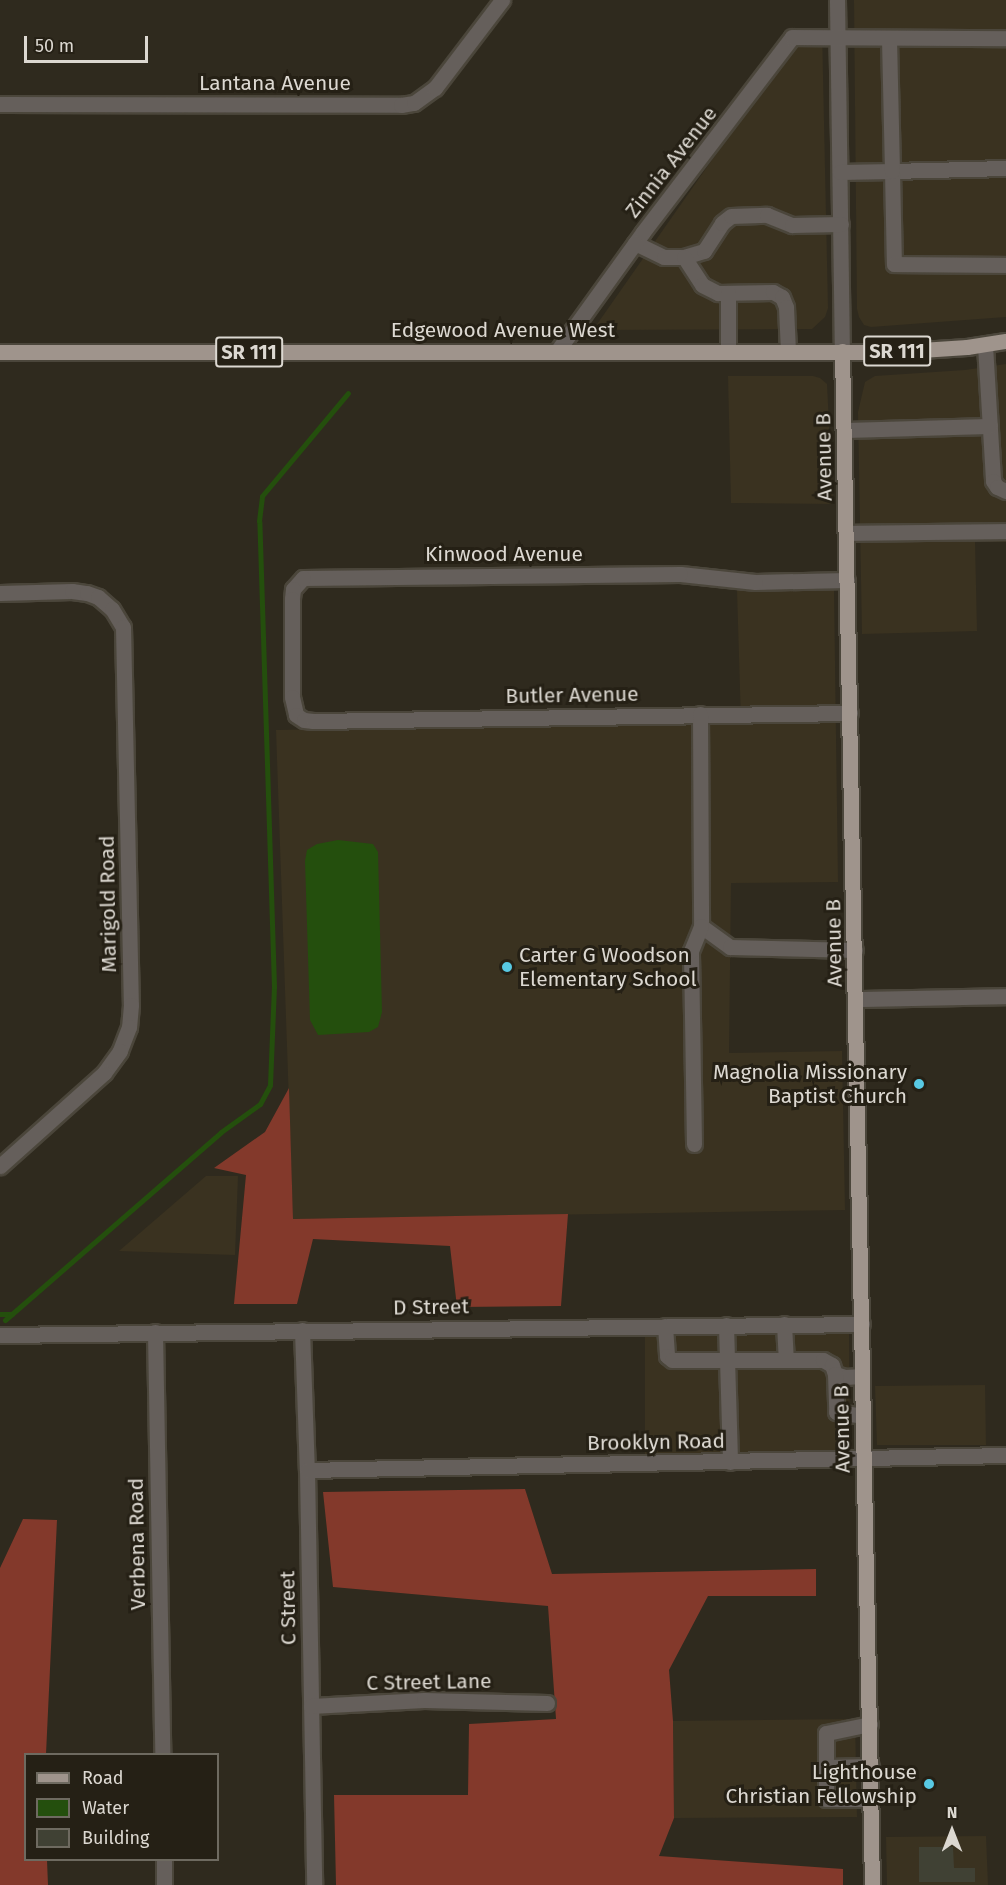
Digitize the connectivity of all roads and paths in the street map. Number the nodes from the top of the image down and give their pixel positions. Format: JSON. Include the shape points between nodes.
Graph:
{"nodes":[{"id":1,"x":502,"y":0,"type":"edge"},
{"id":2,"x":837,"y":0,"type":"edge"},
{"id":3,"x":837,"y":35,"type":"junction"},
{"id":4,"x":890,"y":38,"type":"junction"},
{"id":5,"x":1006,"y":38,"type":"edge"},
{"id":6,"x":0,"y":104,"type":"edge"},
{"id":7,"x":1006,"y":168,"type":"edge"},
{"id":8,"x":892,"y":171,"type":"junction"},
{"id":9,"x":840,"y":172,"type":"junction"},
{"id":10,"x":841,"y":224,"type":"junction"},
{"id":11,"x":635,"y":243,"type":"junction"},
{"id":12,"x":684,"y":257,"type":"junction"},
{"id":13,"x":1006,"y":265,"type":"edge"},
{"id":14,"x":728,"y":293,"type":"junction"},
{"id":15,"x":1006,"y":341,"type":"edge"},
{"id":16,"x":985,"y":345,"type":"junction"},
{"id":17,"x":558,"y":350,"type":"junction"},
{"id":18,"x":788,"y":351,"type":"junction"},
{"id":19,"x":842,"y":351,"type":"junction"},
{"id":20,"x":0,"y":352,"type":"edge"},
{"id":21,"x":728,"y":352,"type":"junction"},
{"id":22,"x":990,"y":426,"type":"junction"},
{"id":23,"x":844,"y":430,"type":"junction"},
{"id":24,"x":1006,"y":491,"type":"edge"},
{"id":25,"x":1006,"y":531,"type":"edge"},
{"id":26,"x":846,"y":533,"type":"junction"},
{"id":27,"x":847,"y":580,"type":"junction"},
{"id":28,"x":0,"y":592,"type":"edge"},
{"id":29,"x":850,"y":713,"type":"junction"},
{"id":30,"x":700,"y":714,"type":"junction"},
{"id":31,"x":296,"y":715,"type":"joint"},
{"id":32,"x":701,"y":926,"type":"junction"},
{"id":33,"x":855,"y":950,"type":"junction"},
{"id":34,"x":1006,"y":996,"type":"edge"},
{"id":35,"x":856,"y":999,"type":"junction"},
{"id":36,"x":694,"y":1144,"type":"dead end"},
{"id":37,"x":0,"y":1166,"type":"edge"},
{"id":38,"x":784,"y":1324,"type":"junction"},
{"id":39,"x":862,"y":1324,"type":"junction"},
{"id":40,"x":726,"y":1325,"type":"junction"},
{"id":41,"x":665,"y":1326,"type":"junction"},
{"id":42,"x":302,"y":1330,"type":"junction"},
{"id":43,"x":155,"y":1332,"type":"junction"},
{"id":44,"x":0,"y":1335,"type":"edge"},
{"id":45,"x":786,"y":1360,"type":"junction"},
{"id":46,"x":727,"y":1361,"type":"junction"},
{"id":47,"x":835,"y":1374,"type":"junction"},
{"id":48,"x":862,"y":1376,"type":"junction"},
{"id":49,"x":863,"y":1416,"type":"junction"},
{"id":50,"x":1006,"y":1455,"type":"edge"},
{"id":51,"x":864,"y":1460,"type":"junction"},
{"id":52,"x":730,"y":1462,"type":"junction"},
{"id":53,"x":307,"y":1470,"type":"junction"},
{"id":54,"x":547,"y":1703,"type":"dead end"},
{"id":55,"x":311,"y":1706,"type":"junction"},
{"id":56,"x":870,"y":1724,"type":"junction"},
{"id":57,"x":162,"y":1753,"type":"edge"},
{"id":58,"x":871,"y":1766,"type":"junction"},
{"id":59,"x":826,"y":1767,"type":"junction"},
{"id":60,"x":871,"y":1799,"type":"junction"},
{"id":61,"x":164,"y":1861,"type":"edge"},
{"id":62,"x":164,"y":1885,"type":"edge"},
{"id":63,"x":314,"y":1885,"type":"edge"},
{"id":64,"x":872,"y":1885,"type":"edge"}],
"edges":[{"from":1,"to":6,"type":"street","name":"Lantana Avenue","via":[[435,88],[414,102],[401,105]]},
{"from":2,"to":3,"type":"street","name":"Avenue B"},
{"from":3,"to":4,"type":"street"},
{"from":3,"to":9,"type":"street","name":"Avenue B"},
{"from":3,"to":11,"type":"street","name":"Zinnia Avenue","via":[[792,37]]},
{"from":4,"to":5,"type":"street"},
{"from":4,"to":8,"type":"street"},
{"from":7,"to":8,"type":"street"},
{"from":8,"to":9,"type":"street"},
{"from":8,"to":13,"type":"street","via":[[894,264]]},
{"from":9,"to":10,"type":"street","name":"Avenue B"},
{"from":10,"to":12,"type":"street","via":[[792,225],[767,215],[731,216],[704,251]]},
{"from":10,"to":19,"type":"street","name":"Avenue B"},
{"from":11,"to":12,"type":"street","via":[[664,257]]},
{"from":11,"to":17,"type":"street","name":"Zinnia Avenue"},
{"from":12,"to":14,"type":"street","via":[[702,285]]},
{"from":14,"to":18,"type":"street","via":[[773,292],[782,297]]},
{"from":14,"to":21,"type":"street"},
{"from":15,"to":16,"type":"main road","name":"Edgewood Avenue West","number":"SR 111"},
{"from":16,"to":19,"type":"main road","name":"Edgewood Avenue West","number":"SR 111","via":[[890,352]]},
{"from":16,"to":22,"type":"street"},
{"from":17,"to":20,"type":"main road","name":"Edgewood Avenue West","number":"SR 111"},
{"from":17,"to":21,"type":"main road","name":"Edgewood Avenue West","number":"SR 111"},
{"from":18,"to":19,"type":"main road","name":"Edgewood Avenue West","number":"SR 111"},
{"from":18,"to":21,"type":"main road","name":"Edgewood Avenue West","number":"SR 111"},
{"from":19,"to":23,"type":"main road","name":"Avenue B"},
{"from":22,"to":23,"type":"street"},
{"from":22,"to":24,"type":"street","via":[[993,481]]},
{"from":23,"to":26,"type":"main road","name":"Avenue B"},
{"from":25,"to":26,"type":"street"},
{"from":26,"to":27,"type":"main road","name":"Avenue B"},
{"from":27,"to":29,"type":"main road","name":"Avenue B"},
{"from":27,"to":31,"type":"street","name":"Kinwood Avenue","via":[[755,582],[680,574],[303,578],[293,589],[292,599],[292,697]]},
{"from":28,"to":37,"type":"street","name":"Marigold Road","via":[[72,591],[98,597],[112,609],[123,627],[131,1005],[129,1027],[120,1052],[104,1073]]},
{"from":29,"to":30,"type":"street","name":"Butler Avenue"},
{"from":29,"to":33,"type":"main road","name":"Avenue B"},
{"from":30,"to":31,"type":"street","name":"Butler Avenue","via":[[313,721]]},
{"from":30,"to":32,"type":"street"},
{"from":32,"to":33,"type":"street","via":[[730,946]]},
{"from":32,"to":36,"type":"street","via":[[691,951]]},
{"from":33,"to":35,"type":"main road","name":"Avenue B"},
{"from":34,"to":35,"type":"street"},
{"from":35,"to":39,"type":"main road","name":"Avenue B"},
{"from":38,"to":39,"type":"street","name":"D Street"},
{"from":38,"to":40,"type":"street","name":"D Street"},
{"from":38,"to":45,"type":"street"},
{"from":39,"to":48,"type":"main road","name":"Avenue B"},
{"from":40,"to":41,"type":"street","name":"D Street"},
{"from":40,"to":46,"type":"street"},
{"from":41,"to":42,"type":"street","name":"D Street"},
{"from":41,"to":46,"type":"street","via":[[667,1356],[672,1360]]},
{"from":42,"to":43,"type":"street","name":"D Street"},
{"from":42,"to":53,"type":"street","name":"C Street"},
{"from":43,"to":44,"type":"street","name":"D Street"},
{"from":43,"to":57,"type":"street","name":"Verbena Road"},
{"from":45,"to":46,"type":"street"},
{"from":45,"to":47,"type":"street","via":[[823,1360],[832,1365]]},
{"from":46,"to":52,"type":"street"},
{"from":47,"to":48,"type":"street"},
{"from":47,"to":49,"type":"street","via":[[836,1412]]},
{"from":48,"to":49,"type":"main road","name":"Avenue B"},
{"from":49,"to":51,"type":"main road","name":"Avenue B"},
{"from":50,"to":51,"type":"street","name":"Brooklyn Road","via":[[882,1456]]},
{"from":51,"to":52,"type":"street","name":"Brooklyn Road"},
{"from":51,"to":56,"type":"main road","name":"Avenue B"},
{"from":52,"to":53,"type":"street","name":"Brooklyn Road"},
{"from":53,"to":55,"type":"street","name":"C Street"},
{"from":54,"to":55,"type":"street","name":"C Street Lane","via":[[424,1700]]},
{"from":55,"to":63,"type":"street","name":"C Street"},
{"from":56,"to":58,"type":"main road","name":"Avenue B"},
{"from":56,"to":59,"type":"street","via":[[826,1733]]},
{"from":58,"to":59,"type":"street"},
{"from":58,"to":60,"type":"main road","name":"Avenue B"},
{"from":59,"to":60,"type":"street","via":[[826,1799]]},
{"from":60,"to":64,"type":"main road","name":"Avenue B"},
{"from":61,"to":62,"type":"street"}]}
